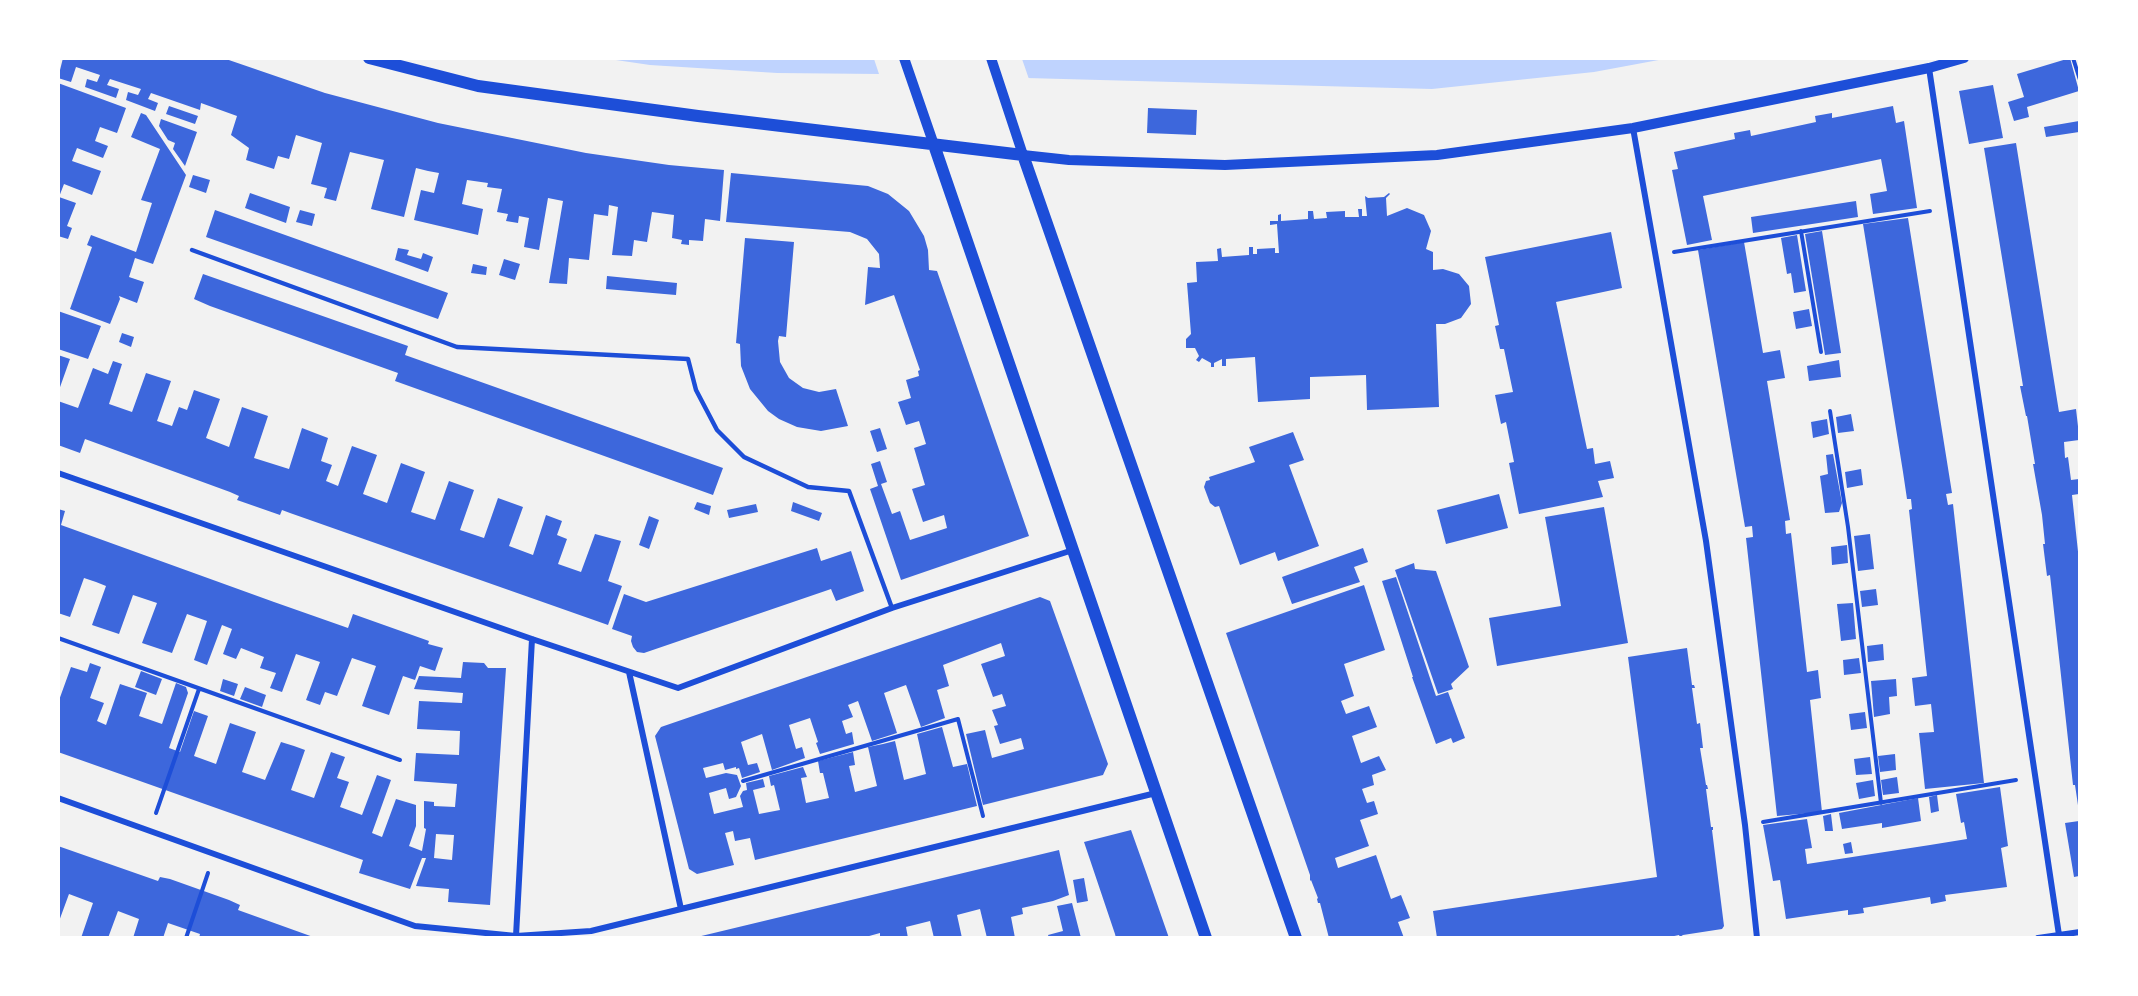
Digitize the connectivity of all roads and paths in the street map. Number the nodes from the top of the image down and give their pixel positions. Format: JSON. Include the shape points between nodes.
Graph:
{"nodes":[{"id":1,"x":369,"y":58,"type":"edge"},
{"id":2,"x":904,"y":58,"type":"edge"},
{"id":3,"x":991,"y":58,"type":"edge"},
{"id":4,"x":1964,"y":58,"type":"edge"},
{"id":5,"x":2073,"y":58,"type":"edge"},
{"id":6,"x":1929,"y":68,"type":"junction"},
{"id":7,"x":2079,"y":80,"type":"edge"},
{"id":8,"x":1633,"y":128,"type":"junction"},
{"id":9,"x":934,"y":145,"type":"junction"},
{"id":10,"x":1023,"y":155,"type":"junction"},
{"id":11,"x":1950,"y":208,"type":"junction"},
{"id":12,"x":1801,"y":231,"type":"junction"},
{"id":13,"x":192,"y":250,"type":"dead end"},
{"id":14,"x":1655,"y":255,"type":"junction"},
{"id":15,"x":1821,"y":352,"type":"dead end"},
{"id":16,"x":1830,"y":411,"type":"dead end"},
{"id":17,"x":58,"y":473,"type":"edge"},
{"id":18,"x":1073,"y":550,"type":"junction"},
{"id":19,"x":892,"y":608,"type":"junction"},
{"id":20,"x":58,"y":638,"type":"edge"},
{"id":21,"x":532,"y":639,"type":"junction"},
{"id":22,"x":629,"y":672,"type":"junction"},
{"id":23,"x":199,"y":688,"type":"junction"},
{"id":24,"x":400,"y":760,"type":"dead end"},
{"id":25,"x":2035,"y":777,"type":"junction"},
{"id":26,"x":743,"y":781,"type":"dead end"},
{"id":27,"x":1156,"y":793,"type":"junction"},
{"id":28,"x":58,"y":798,"type":"edge"},
{"id":29,"x":1881,"y":803,"type":"junction"},
{"id":30,"x":1745,"y":825,"type":"junction"},
{"id":31,"x":150,"y":831,"type":"junction"},
{"id":32,"x":988,"y":834,"type":"junction"},
{"id":33,"x":214,"y":854,"type":"junction"},
{"id":34,"x":681,"y":909,"type":"junction"},
{"id":35,"x":2079,"y":932,"type":"edge"},
{"id":36,"x":591,"y":934,"type":"edge"},
{"id":37,"x":2059,"y":934,"type":"junction"},
{"id":38,"x":516,"y":936,"type":"junction"},
{"id":39,"x":186,"y":938,"type":"edge"},
{"id":40,"x":1206,"y":938,"type":"edge"},
{"id":41,"x":1296,"y":938,"type":"edge"},
{"id":42,"x":1757,"y":938,"type":"edge"},
{"id":43,"x":2038,"y":938,"type":"edge"}],
"edges":[{"from":1,"to":9,"type":"main road","via":[[478,86]]},
{"from":2,"to":9,"type":"street"},
{"from":3,"to":10,"type":"street"},
{"from":4,"to":6,"type":"street"},
{"from":5,"to":7,"type":"path"},
{"from":6,"to":8,"type":"street"},
{"from":6,"to":11,"type":"street"},
{"from":8,"to":10,"type":"street","via":[[1437,155],[1225,165]]},
{"from":8,"to":14,"type":"street"},
{"from":9,"to":10,"type":"main road"},
{"from":9,"to":18,"type":"main road"},
{"from":10,"to":41,"type":"main road"},
{"from":11,"to":12,"type":"path"},
{"from":11,"to":25,"type":"street"},
{"from":12,"to":14,"type":"path"},
{"from":12,"to":15,"type":"path"},
{"from":13,"to":19,"type":"lane","via":[[457,347],[688,359],[696,390],[717,430],[744,458],[808,486],[849,491]]},
{"from":14,"to":30,"type":"street","via":[[1706,541]]},
{"from":16,"to":29,"type":"path"},
{"from":17,"to":21,"type":"street"},
{"from":18,"to":19,"type":"street"},
{"from":18,"to":27,"type":"main road"},
{"from":19,"to":22,"type":"street","via":[[678,688]]},
{"from":20,"to":23,"type":"path"},
{"from":21,"to":22,"type":"street"},
{"from":21,"to":38,"type":"street"},
{"from":22,"to":34,"type":"street"},
{"from":23,"to":24,"type":"path"},
{"from":23,"to":31,"type":"path"},
{"from":25,"to":29,"type":"path"},
{"from":25,"to":37,"type":"street"},
{"from":26,"to":32,"type":"path","via":[[957,719]]},
{"from":27,"to":32,"type":"street"},
{"from":27,"to":40,"type":"main road"},
{"from":28,"to":31,"type":"street"},
{"from":29,"to":30,"type":"path"},
{"from":30,"to":42,"type":"street"},
{"from":31,"to":33,"type":"street"},
{"from":32,"to":34,"type":"street"},
{"from":33,"to":38,"type":"street","via":[[415,926]]},
{"from":33,"to":39,"type":"path"},
{"from":34,"to":36,"type":"street"},
{"from":35,"to":37,"type":"street"},
{"from":36,"to":38,"type":"street"},
{"from":37,"to":43,"type":"street"}]}
